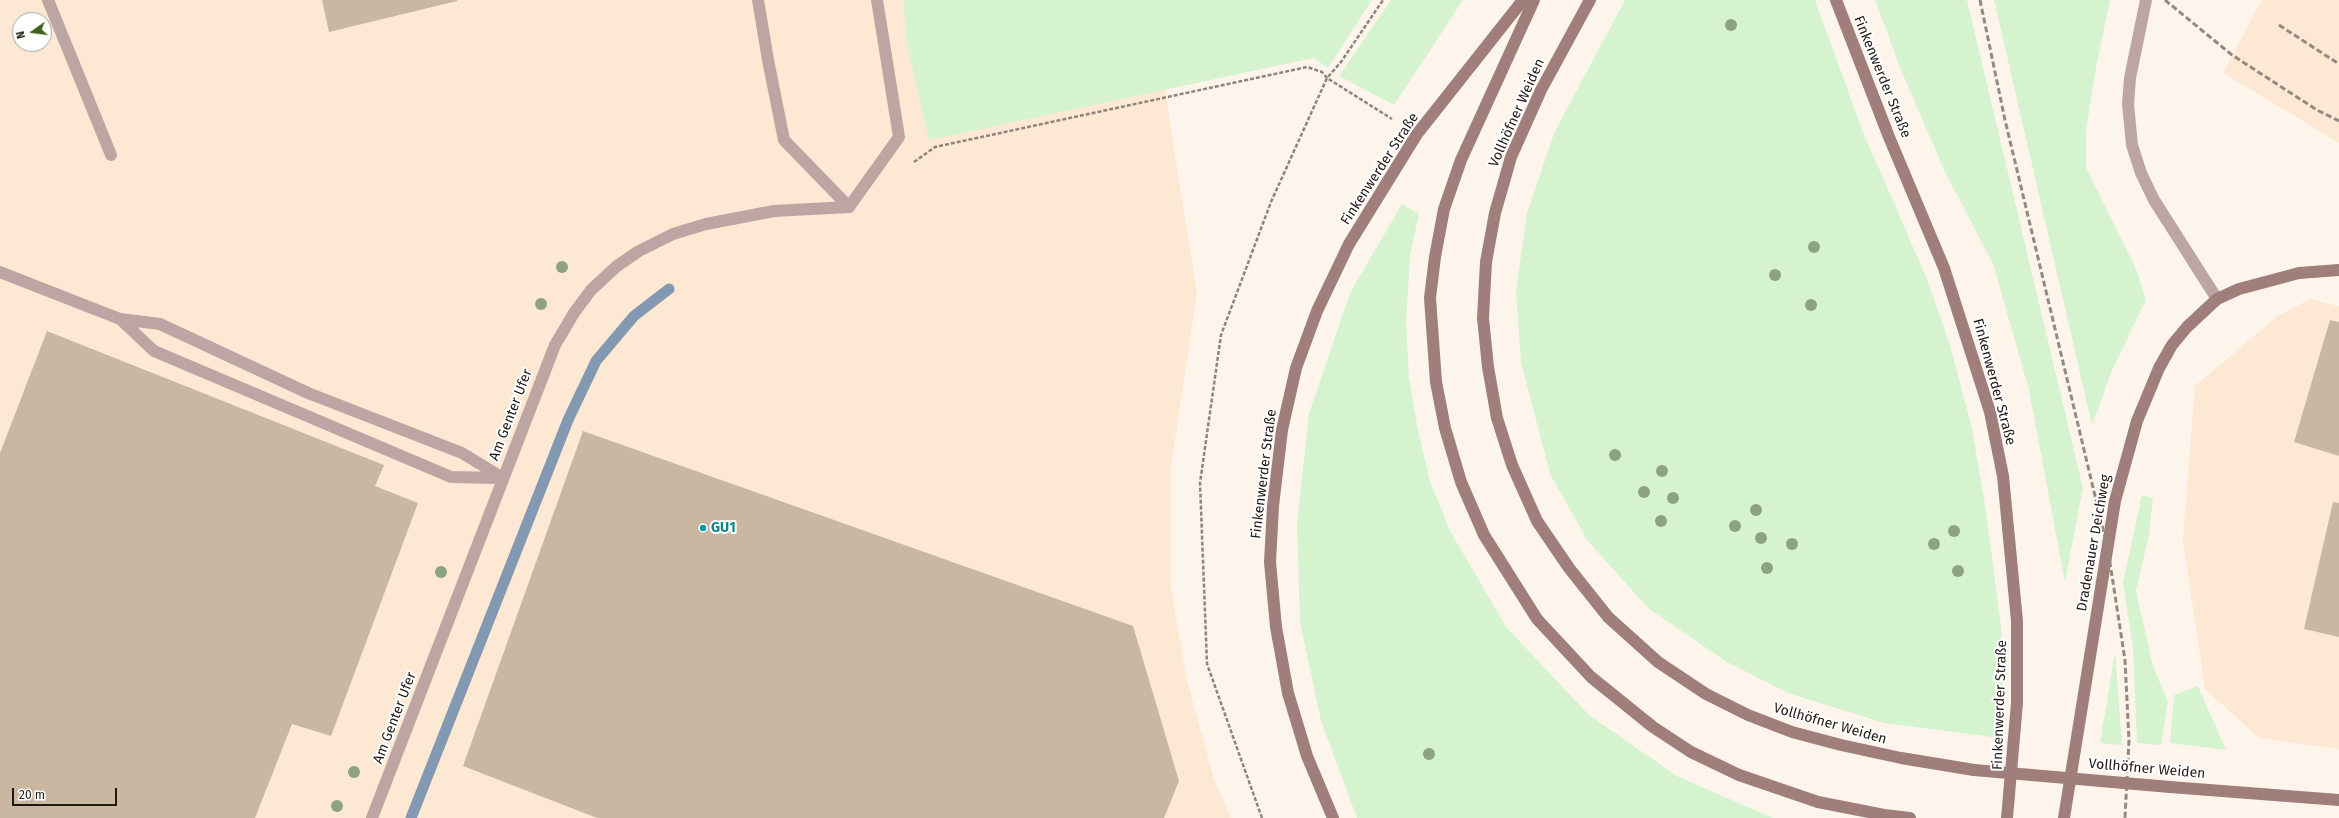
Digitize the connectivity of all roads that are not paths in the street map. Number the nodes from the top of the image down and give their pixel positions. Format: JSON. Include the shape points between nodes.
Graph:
{"nodes":[{"id":1,"x":48,"y":0,"type":"edge"},
{"id":2,"x":758,"y":0,"type":"edge"},
{"id":3,"x":877,"y":0,"type":"edge"},
{"id":4,"x":1523,"y":0,"type":"edge"},
{"id":5,"x":1534,"y":0,"type":"edge"},
{"id":6,"x":1590,"y":0,"type":"edge"},
{"id":7,"x":1836,"y":0,"type":"edge"},
{"id":8,"x":2146,"y":0,"type":"edge"},
{"id":9,"x":112,"y":155,"type":"dead end"},
{"id":10,"x":849,"y":207,"type":"junction"},
{"id":11,"x":2339,"y":270,"type":"edge"},
{"id":12,"x":0,"y":272,"type":"edge"},
{"id":13,"x":2218,"y":299,"type":"junction"},
{"id":14,"x":120,"y":320,"type":"junction"},
{"id":15,"x":503,"y":478,"type":"junction"},
{"id":16,"x":2339,"y":800,"type":"edge"},
{"id":17,"x":372,"y":818,"type":"edge"},
{"id":18,"x":1333,"y":818,"type":"edge"},
{"id":19,"x":1910,"y":818,"type":"edge"},
{"id":20,"x":2007,"y":818,"type":"edge"},
{"id":21,"x":2064,"y":818,"type":"edge"}],
"edges":[{"from":1,"to":9,"type":"street"},
{"from":2,"to":10,"type":"street","via":[[784,140]]},
{"from":3,"to":10,"type":"street","via":[[899,136]]},
{"from":4,"to":18,"type":"main road","name":"Finkenwerder Straße","via":[[1418,134],[1353,238],[1317,312],[1296,368],[1282,430],[1273,506],[1271,569],[1276,627],[1288,692],[1307,756]]},
{"from":5,"to":19,"type":"main road","via":[[1461,160],[1444,209],[1430,298],[1436,382],[1445,428],[1461,482],[1484,535],[1537,619],[1591,677],[1653,727],[1691,752],[1739,775],[1818,802]]},
{"from":6,"to":16,"type":"main road","name":"Vollhöfner Weiden","bridge":true,"via":[[1541,90],[1511,157],[1494,213],[1486,262],[1483,318],[1497,418],[1512,465],[1538,521],[1569,568],[1608,617],[1658,662],[1706,694],[1748,715],[1792,732],[1901,758],[1974,770]]},
{"from":7,"to":20,"type":"main road","name":"Finkenwerder Straße","via":[[1889,137],[1944,268],[1970,342],[1992,419],[2003,476],[2017,621],[2017,703]]},
{"from":8,"to":13,"type":"street","via":[[2130,78],[2128,104],[2132,145],[2141,173],[2154,200]]},
{"from":10,"to":15,"type":"street","name":"Am Genter Ufer","via":[[774,211],[706,224],[672,234],[617,266],[591,290],[554,345]]},
{"from":11,"to":13,"type":"main road","name":"Dradenauer Deichweg","via":[[2292,274],[2239,289]]},
{"from":12,"to":14,"type":"street"},
{"from":13,"to":21,"type":"main road","name":"Dradenauer Deichweg","via":[[2187,327],[2172,345],[2148,392],[2124,463],[2115,501]]},
{"from":14,"to":15,"type":"street","via":[[160,324],[308,393],[462,453]]},
{"from":14,"to":15,"type":"street","via":[[154,351],[451,477]]},
{"from":15,"to":17,"type":"street","name":"Am Genter Ufer"}]}
